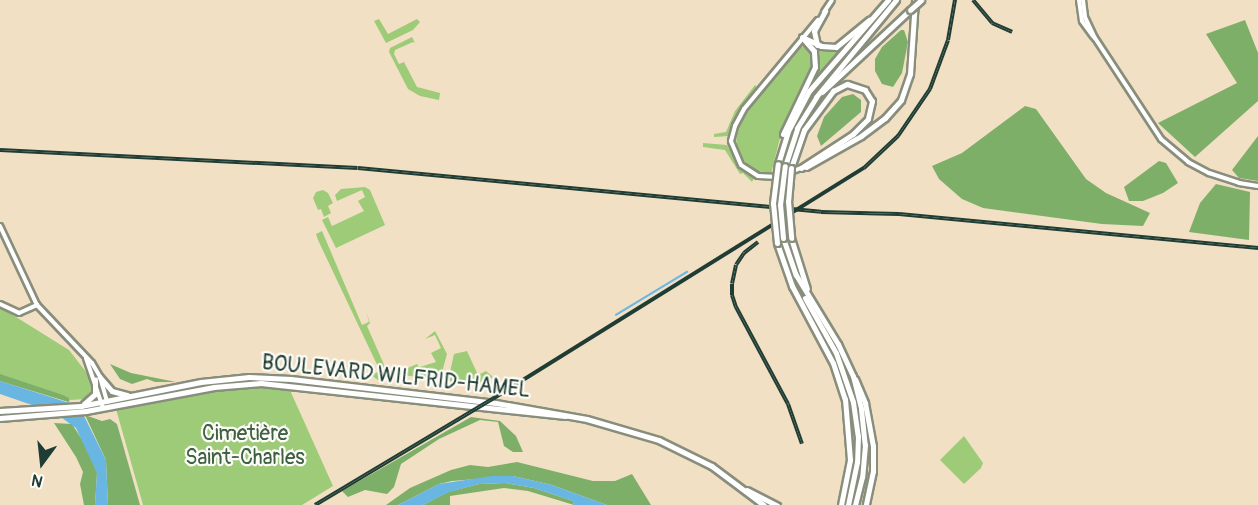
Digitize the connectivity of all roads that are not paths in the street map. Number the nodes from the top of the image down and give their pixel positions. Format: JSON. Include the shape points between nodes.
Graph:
{"nodes":[{"id":1,"x":832,"y":0,"type":"edge"},
{"id":2,"x":888,"y":0,"type":"edge"},
{"id":3,"x":896,"y":0,"type":"edge"},
{"id":4,"x":915,"y":0,"type":"edge"},
{"id":5,"x":921,"y":0,"type":"edge"},
{"id":6,"x":1079,"y":0,"type":"edge"},
{"id":7,"x":1083,"y":0,"type":"edge"},
{"id":8,"x":825,"y":11,"type":"junction"},
{"id":9,"x":879,"y":11,"type":"junction"},
{"id":10,"x":802,"y":37,"type":"junction"},
{"id":11,"x":1095,"y":38,"type":"junction"},
{"id":12,"x":817,"y":45,"type":"junction"},
{"id":13,"x":816,"y":97,"type":"junction"},
{"id":14,"x":782,"y":165,"type":"junction"},
{"id":15,"x":801,"y":168,"type":"junction"},
{"id":16,"x":1258,"y":186,"type":"edge"},
{"id":17,"x":0,"y":226,"type":"edge"},
{"id":18,"x":798,"y":279,"type":"junction"},
{"id":19,"x":810,"y":299,"type":"junction"},
{"id":20,"x":0,"y":304,"type":"edge"},
{"id":21,"x":37,"y":304,"type":"junction"},
{"id":22,"x":801,"y":305,"type":"junction"},
{"id":23,"x":843,"y":371,"type":"junction"},
{"id":24,"x":853,"y":376,"type":"junction"},
{"id":25,"x":98,"y":379,"type":"junction"},
{"id":26,"x":138,"y":394,"type":"junction"},
{"id":27,"x":105,"y":401,"type":"junction"},
{"id":28,"x":81,"y":406,"type":"junction"},
{"id":29,"x":106,"y":408,"type":"junction"},
{"id":30,"x":0,"y":411,"type":"edge"},
{"id":31,"x":574,"y":416,"type":"junction"},
{"id":32,"x":0,"y":418,"type":"edge"},
{"id":33,"x":747,"y":490,"type":"junction"},
{"id":34,"x":764,"y":505,"type":"edge"},
{"id":35,"x":777,"y":505,"type":"edge"},
{"id":36,"x":841,"y":505,"type":"edge"},
{"id":37,"x":848,"y":505,"type":"edge"},
{"id":38,"x":855,"y":505,"type":"edge"},
{"id":39,"x":866,"y":505,"type":"edge"}],
"edges":[{"from":1,"to":8,"type":"main road"},
{"from":2,"to":9,"type":"highway"},
{"from":3,"to":13,"type":"highway"},
{"from":4,"to":15,"type":"highway","via":[[910,75],[900,100],[885,118],[861,136]]},
{"from":5,"to":13,"type":"highway","bridge":true},
{"from":6,"to":11,"type":"main road","via":[[1082,21]]},
{"from":7,"to":11,"type":"main road"},
{"from":8,"to":10,"type":"main road"},
{"from":8,"to":12,"type":"highway","via":[[814,31]]},
{"from":9,"to":12,"type":"highway","via":[[843,43],[830,48]]},
{"from":9,"to":14,"type":"highway","via":[[809,91],[788,131]]},
{"from":10,"to":12,"type":"highway"},
{"from":10,"to":14,"type":"highway","via":[[814,51],[815,67],[789,119]]},
{"from":10,"to":15,"type":"main road","via":[[744,109],[731,141],[741,165],[758,176],[778,177]]},
{"from":11,"to":16,"type":"main road","via":[[1147,120],[1170,148],[1209,173]]},
{"from":13,"to":14,"type":"highway","via":[[797,128]]},
{"from":14,"to":15,"type":"highway","via":[[833,92],[847,84],[865,90],[872,101],[868,119],[853,134]]},
{"from":14,"to":18,"type":"highway","bridge":true,"via":[[783,238]]},
{"from":14,"to":19,"type":"highway","bridge":true,"via":[[791,237]]},
{"from":14,"to":22,"type":"highway","bridge":true,"via":[[774,195],[777,243]]},
{"from":17,"to":21,"type":"main road"},
{"from":18,"to":19,"type":"highway"},
{"from":18,"to":23,"type":"highway"},
{"from":19,"to":24,"type":"highway"},
{"from":20,"to":21,"type":"main road","via":[[19,313]]},
{"from":21,"to":25,"type":"main road","via":[[86,357]]},
{"from":22,"to":23,"type":"highway"},
{"from":22,"to":36,"type":"highway","via":[[833,363],[846,399],[850,460]]},
{"from":23,"to":37,"type":"highway","via":[[853,402],[858,442]]},
{"from":24,"to":38,"type":"highway","via":[[865,445]]},
{"from":24,"to":39,"type":"highway","via":[[865,403],[873,446]]},
{"from":25,"to":26,"type":"main road","via":[[116,394]]},
{"from":25,"to":27,"type":"main road"},
{"from":25,"to":28,"type":"main road","via":[[94,398]]},
{"from":26,"to":27,"type":"main road","name":"BOULEVARD WILFRID-HAMEL"},
{"from":26,"to":31,"type":"main road","name":"BOULEVARD WILFRID-HAMEL","via":[[222,379],[274,377],[536,408]]},
{"from":27,"to":28,"type":"main road","name":"BOULEVARD WILFRID-HAMEL"},
{"from":27,"to":29,"type":"main road"},
{"from":28,"to":30,"type":"main road","name":"BOULEVARD WILFRID-HAMEL"},
{"from":29,"to":31,"type":"main road","name":"BOULEVARD WILFRID-HAMEL","via":[[213,387],[261,383],[545,416]]},
{"from":29,"to":32,"type":"main road","name":"BOULEVARD WILFRID-HAMEL"},
{"from":31,"to":33,"type":"main road","name":"BOULEVARD WILFRID-HAMEL","via":[[677,448]]},
{"from":33,"to":34,"type":"main road","name":"BOULEVARD WILFRID-HAMEL"},
{"from":33,"to":35,"type":"main road","name":"BOULEVARD WILFRID-HAMEL"}]}
